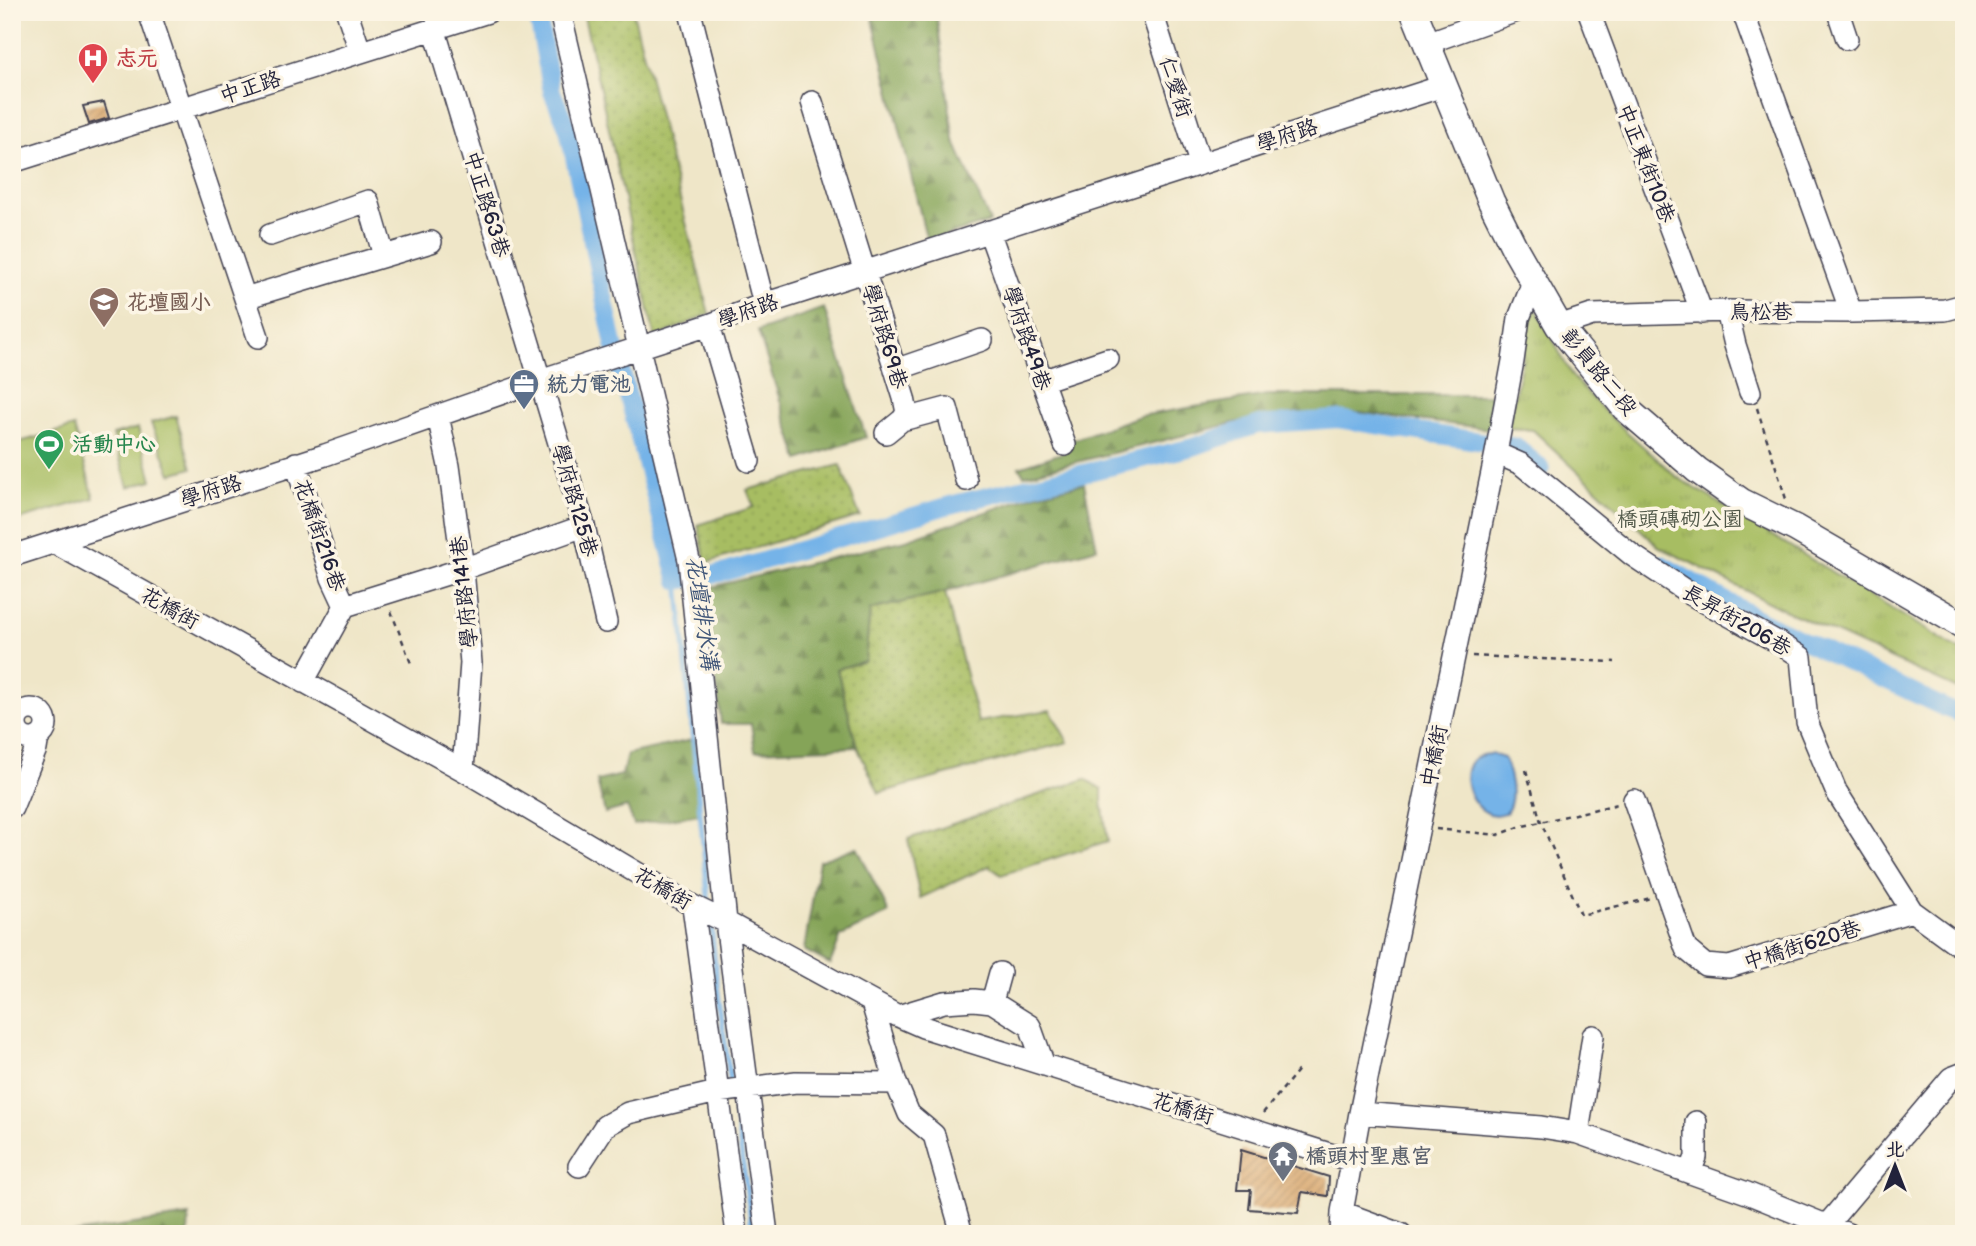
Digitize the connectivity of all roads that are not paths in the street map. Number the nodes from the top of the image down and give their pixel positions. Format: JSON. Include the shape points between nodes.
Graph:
{"nodes":[{"id":1,"x":149,"y":12,"type":"edge"},
{"id":2,"x":346,"y":12,"type":"edge"},
{"id":3,"x":488,"y":12,"type":"edge"},
{"id":4,"x":560,"y":12,"type":"edge"},
{"id":5,"x":690,"y":12,"type":"edge"},
{"id":6,"x":1152,"y":12,"type":"edge"},
{"id":7,"x":1414,"y":12,"type":"edge"},
{"id":8,"x":1514,"y":12,"type":"edge"},
{"id":9,"x":1589,"y":12,"type":"edge"},
{"id":10,"x":1743,"y":12,"type":"edge"},
{"id":11,"x":1838,"y":12,"type":"edge"},
{"id":12,"x":434,"y":29,"type":"junction"},
{"id":13,"x":1847,"y":39,"type":"dead end"},
{"id":14,"x":1427,"y":43,"type":"junction"},
{"id":15,"x":360,"y":51,"type":"junction"},
{"id":16,"x":1443,"y":86,"type":"junction"},
{"id":17,"x":812,"y":102,"type":"dead end"},
{"id":18,"x":181,"y":109,"type":"junction"},
{"id":19,"x":12,"y":162,"type":"edge"},
{"id":20,"x":1200,"y":163,"type":"junction"},
{"id":21,"x":989,"y":231,"type":"junction"},
{"id":22,"x":270,"y":235,"type":"dead end"},
{"id":23,"x":430,"y":243,"type":"dead end"},
{"id":24,"x":384,"y":256,"type":"junction"},
{"id":25,"x":865,"y":271,"type":"junction"},
{"id":26,"x":1534,"y":280,"type":"junction"},
{"id":27,"x":244,"y":298,"type":"junction"},
{"id":28,"x":764,"y":304,"type":"junction"},
{"id":29,"x":1964,"y":305,"type":"edge"},
{"id":30,"x":1727,"y":311,"type":"junction"},
{"id":31,"x":1851,"y":312,"type":"junction"},
{"id":32,"x":1702,"y":313,"type":"junction"},
{"id":33,"x":709,"y":325,"type":"junction"},
{"id":34,"x":1559,"y":326,"type":"junction"},
{"id":35,"x":258,"y":337,"type":"dead end"},
{"id":36,"x":982,"y":340,"type":"dead end"},
{"id":37,"x":624,"y":352,"type":"junction"},
{"id":38,"x":1108,"y":359,"type":"dead end"},
{"id":39,"x":895,"y":370,"type":"junction"},
{"id":40,"x":540,"y":380,"type":"junction"},
{"id":41,"x":1042,"y":381,"type":"junction"},
{"id":42,"x":1751,"y":392,"type":"road end"},
{"id":43,"x":438,"y":415,"type":"junction"},
{"id":44,"x":1065,"y":445,"type":"dead end"},
{"id":45,"x":1496,"y":453,"type":"junction"},
{"id":46,"x":749,"y":461,"type":"dead end"},
{"id":47,"x":296,"y":463,"type":"junction"},
{"id":48,"x":966,"y":480,"type":"dead end"},
{"id":49,"x":584,"y":526,"type":"junction"},
{"id":50,"x":55,"y":543,"type":"junction"},
{"id":51,"x":12,"y":556,"type":"edge"},
{"id":52,"x":463,"y":569,"type":"junction"},
{"id":53,"x":345,"y":606,"type":"junction"},
{"id":54,"x":606,"y":622,"type":"dead end"},
{"id":55,"x":1964,"y":626,"type":"edge"},
{"id":56,"x":303,"y":682,"type":"junction"},
{"id":57,"x":15,"y":717,"type":"edge"},
{"id":58,"x":463,"y":770,"type":"junction"},
{"id":59,"x":1634,"y":800,"type":"road end"},
{"id":60,"x":12,"y":808,"type":"edge"},
{"id":61,"x":694,"y":906,"type":"junction"},
{"id":62,"x":1912,"y":911,"type":"junction"},
{"id":63,"x":726,"y":922,"type":"junction"},
{"id":64,"x":1964,"y":949,"type":"edge"},
{"id":65,"x":1000,"y":973,"type":"dead end"},
{"id":66,"x":992,"y":1002,"type":"junction"},
{"id":67,"x":873,"y":1003,"type":"junction"},
{"id":68,"x":898,"y":1016,"type":"junction"},
{"id":69,"x":1593,"y":1036,"type":"dead end"},
{"id":70,"x":1044,"y":1065,"type":"junction"},
{"id":71,"x":1964,"y":1073,"type":"edge"},
{"id":72,"x":896,"y":1083,"type":"junction"},
{"id":73,"x":747,"y":1089,"type":"junction"},
{"id":74,"x":717,"y":1092,"type":"junction"},
{"id":75,"x":1360,"y":1112,"type":"junction"},
{"id":76,"x":1696,"y":1122,"type":"dead end"},
{"id":77,"x":1578,"y":1133,"type":"junction"},
{"id":78,"x":1352,"y":1161,"type":"junction"},
{"id":79,"x":579,"y":1166,"type":"dead end"},
{"id":80,"x":1690,"y":1173,"type":"junction"},
{"id":81,"x":1342,"y":1223,"type":"edge"},
{"id":82,"x":1818,"y":1227,"type":"edge"},
{"id":83,"x":737,"y":1234,"type":"edge"},
{"id":84,"x":767,"y":1234,"type":"edge"},
{"id":85,"x":962,"y":1234,"type":"edge"},
{"id":86,"x":1401,"y":1234,"type":"edge"},
{"id":87,"x":1849,"y":1234,"type":"edge"}],
"edges":[{"from":1,"to":18,"type":"street"},
{"from":2,"to":15,"type":"street"},
{"from":3,"to":12,"type":"street","name":"中正路"},
{"from":4,"to":37,"type":"street"},
{"from":5,"to":28,"type":"street"},
{"from":6,"to":20,"type":"street","name":"仁愛街"},
{"from":7,"to":14,"type":"main road","name":"彰員路二段"},
{"from":8,"to":14,"type":"street"},
{"from":9,"to":32,"type":"street","name":"中正東街10巷"},
{"from":10,"to":31,"type":"street"},
{"from":11,"to":13,"type":"street"},
{"from":12,"to":15,"type":"street","name":"中正路"},
{"from":12,"to":40,"type":"street","name":"中正路63巷"},
{"from":14,"to":16,"type":"main road","name":"彰員路二段"},
{"from":15,"to":18,"type":"street","name":"中正路"},
{"from":16,"to":20,"type":"street","name":"學府路"},
{"from":16,"to":26,"type":"main road","name":"彰員路二段","via":[[1491,201]]},
{"from":17,"to":25,"type":"street","name":"學府路69巷"},
{"from":18,"to":19,"type":"street","name":"中正路"},
{"from":18,"to":27,"type":"street"},
{"from":20,"to":21,"type":"street","name":"學府路"},
{"from":21,"to":25,"type":"street","name":"學府路"},
{"from":21,"to":41,"type":"street","name":"學府路49巷"},
{"from":22,"to":24,"type":"street","via":[[368,201]]},
{"from":23,"to":24,"type":"street"},
{"from":24,"to":27,"type":"street"},
{"from":25,"to":28,"type":"street","name":"學府路"},
{"from":25,"to":39,"type":"street","name":"學府路69巷"},
{"from":26,"to":34,"type":"main road","name":"彰員路二段"},
{"from":26,"to":45,"type":"street","name":"中橋街","via":[[1520,318]]},
{"from":27,"to":35,"type":"street"},
{"from":28,"to":33,"type":"street","name":"學府路"},
{"from":29,"to":31,"type":"street","name":"鳥松巷","via":[[1945,310]]},
{"from":30,"to":31,"type":"street","name":"鳥松巷"},
{"from":30,"to":32,"type":"street","name":"鳥松巷"},
{"from":30,"to":42,"type":"street"},
{"from":32,"to":34,"type":"street","name":"鳥松巷","via":[[1592,315]]},
{"from":33,"to":37,"type":"street","name":"學府路"},
{"from":33,"to":46,"type":"street"},
{"from":34,"to":55,"type":"main road","name":"彰員路二段","via":[[1625,408],[1698,470],[1742,502],[1796,528]]},
{"from":36,"to":39,"type":"street"},
{"from":37,"to":40,"type":"street","name":"學府路"},
{"from":37,"to":63,"type":"street","via":[[689,560]]},
{"from":38,"to":41,"type":"street"},
{"from":39,"to":48,"type":"street","name":"學府路69巷","via":[[907,413],[894,427],[947,408]]},
{"from":40,"to":43,"type":"street","name":"學府路"},
{"from":40,"to":49,"type":"street","name":"學府路125巷"},
{"from":41,"to":44,"type":"street","name":"學府路49巷"},
{"from":43,"to":47,"type":"street","name":"學府路"},
{"from":43,"to":52,"type":"street","name":"學府路141巷"},
{"from":45,"to":62,"type":"street","name":"長昇街206巷","via":[[1521,464],[1692,595],[1801,657],[1807,722],[1836,791]]},
{"from":45,"to":75,"type":"street","name":"中橋街"},
{"from":47,"to":50,"type":"street","name":"學府路"},
{"from":47,"to":53,"type":"street","name":"花橋街216巷"},
{"from":49,"to":52,"type":"street"},
{"from":49,"to":54,"type":"street","name":"學府路125巷"},
{"from":50,"to":51,"type":"street"},
{"from":50,"to":56,"type":"street","name":"花橋街"},
{"from":52,"to":53,"type":"street"},
{"from":52,"to":58,"type":"street","name":"學府路141巷","via":[[471,663]]},
{"from":53,"to":56,"type":"street"},
{"from":56,"to":58,"type":"street","name":"花橋街"},
{"from":57,"to":60,"type":"street","via":[[23,736],[38,737]]},
{"from":58,"to":61,"type":"street","name":"花橋街"},
{"from":59,"to":62,"type":"street","name":"中橋街620巷","via":[[1686,949],[1705,965],[1729,967]]},
{"from":61,"to":63,"type":"street","name":"花橋街"},
{"from":61,"to":74,"type":"street"},
{"from":62,"to":64,"type":"street","name":"長昇街206巷"},
{"from":63,"to":67,"type":"street","name":"花橋街"},
{"from":63,"to":73,"type":"street"},
{"from":65,"to":66,"type":"street"},
{"from":66,"to":68,"type":"street","via":[[944,1002]]},
{"from":66,"to":70,"type":"street","via":[[1030,1026]]},
{"from":67,"to":68,"type":"street","name":"花橋街"},
{"from":67,"to":72,"type":"street"},
{"from":68,"to":70,"type":"street","name":"花橋街"},
{"from":69,"to":77,"type":"street"},
{"from":70,"to":78,"type":"street","name":"花橋街"},
{"from":71,"to":82,"type":"street","via":[[1951,1078]]},
{"from":72,"to":73,"type":"street","via":[[796,1083]]},
{"from":72,"to":85,"type":"street","via":[[909,1114],[934,1135]]},
{"from":73,"to":74,"type":"street"},
{"from":73,"to":84,"type":"street"},
{"from":74,"to":79,"type":"street","via":[[628,1113],[605,1126]]},
{"from":74,"to":83,"type":"street"},
{"from":75,"to":77,"type":"street"},
{"from":75,"to":78,"type":"street","name":"中橋街"},
{"from":76,"to":80,"type":"street","via":[[1696,1157]]},
{"from":77,"to":80,"type":"street"},
{"from":78,"to":81,"type":"street","name":"中橋街"},
{"from":80,"to":82,"type":"street"},
{"from":81,"to":86,"type":"street"},
{"from":82,"to":87,"type":"street"}]}
